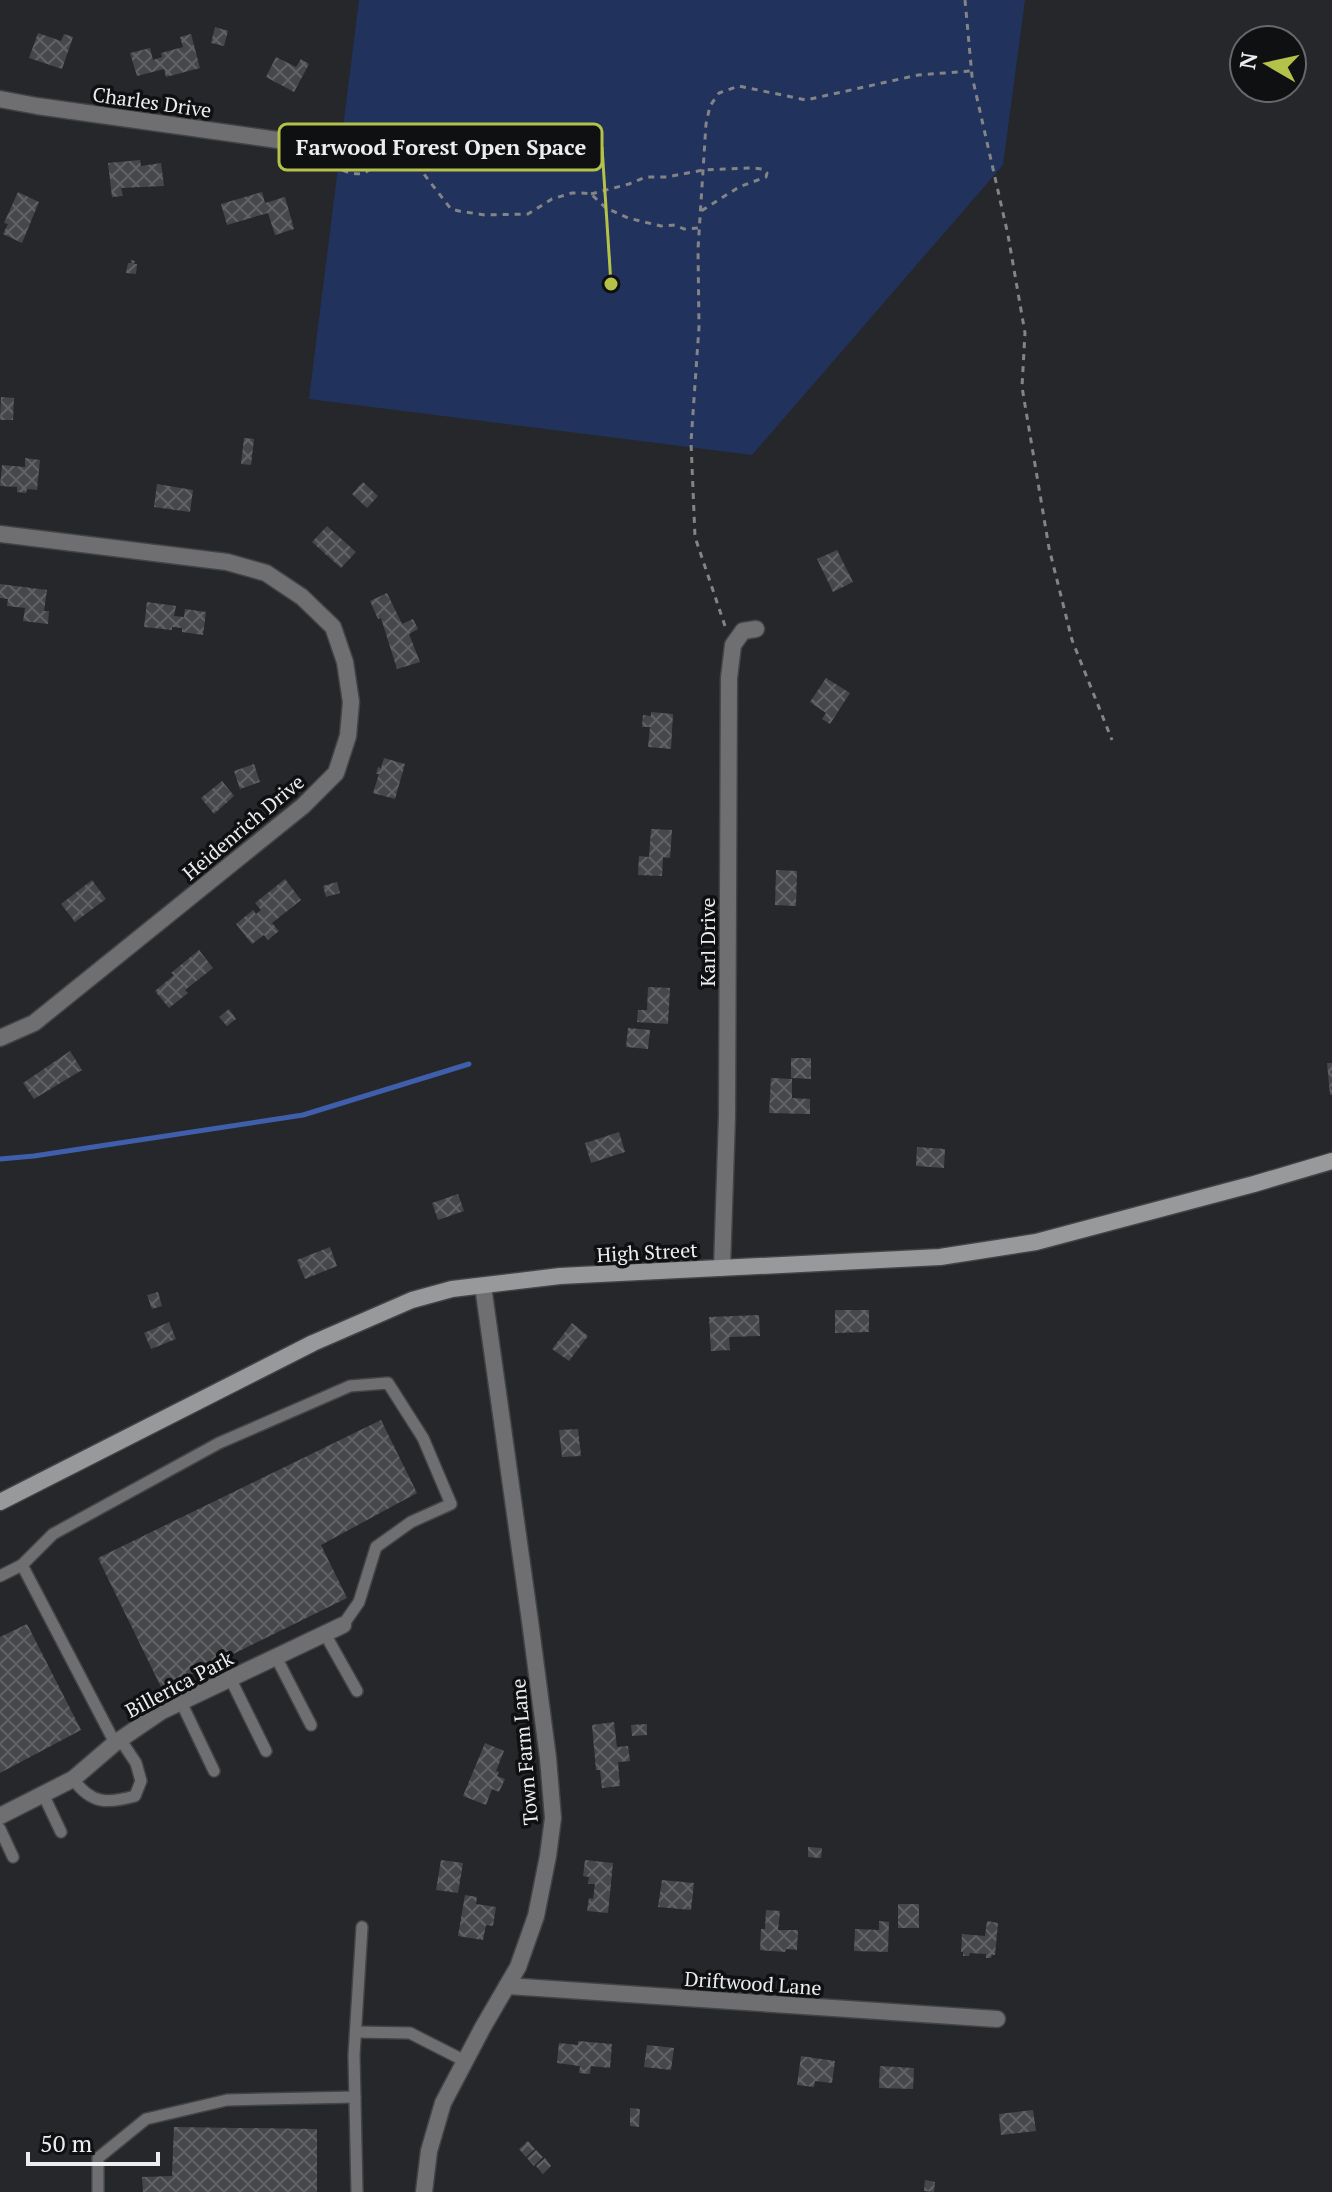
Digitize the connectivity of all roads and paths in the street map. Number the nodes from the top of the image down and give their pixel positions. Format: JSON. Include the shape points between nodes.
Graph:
{"nodes":[{"id":1,"x":965,"y":0,"type":"edge"},
{"id":2,"x":971,"y":71,"type":"junction"},
{"id":3,"x":0,"y":99,"type":"edge"},
{"id":4,"x":299,"y":143,"type":"joint"},
{"id":5,"x":703,"y":170,"type":"junction"},
{"id":6,"x":591,"y":194,"type":"junction"},
{"id":7,"x":701,"y":211,"type":"junction"},
{"id":8,"x":699,"y":228,"type":"junction"},
{"id":9,"x":0,"y":534,"type":"edge"},
{"id":10,"x":756,"y":629,"type":"dead end"},
{"id":11,"x":732,"y":649,"type":"junction"},
{"id":12,"x":1112,"y":740,"type":"dead end"},
{"id":13,"x":0,"y":1038,"type":"edge"},
{"id":14,"x":1332,"y":1161,"type":"edge"},
{"id":15,"x":722,"y":1268,"type":"junction"},
{"id":16,"x":483,"y":1286,"type":"junction"},
{"id":17,"x":0,"y":1502,"type":"edge"},
{"id":18,"x":22,"y":1565,"type":"junction"},
{"id":19,"x":0,"y":1576,"type":"edge"},
{"id":20,"x":343,"y":1625,"type":"joint"},
{"id":21,"x":325,"y":1634,"type":"junction"},
{"id":22,"x":276,"y":1657,"type":"junction"},
{"id":23,"x":230,"y":1678,"type":"junction"},
{"id":24,"x":357,"y":1691,"type":"dead end"},
{"id":25,"x":181,"y":1702,"type":"junction"},
{"id":26,"x":311,"y":1725,"type":"dead end"},
{"id":27,"x":117,"y":1741,"type":"junction"},
{"id":28,"x":266,"y":1751,"type":"dead end"},
{"id":29,"x":214,"y":1771,"type":"dead end"},
{"id":30,"x":73,"y":1779,"type":"junction"},
{"id":31,"x":43,"y":1794,"type":"junction"},
{"id":32,"x":0,"y":1816,"type":"edge"},
{"id":33,"x":0,"y":1829,"type":"edge"},
{"id":34,"x":61,"y":1832,"type":"dead end"},
{"id":35,"x":13,"y":1857,"type":"dead end"},
{"id":36,"x":362,"y":1927,"type":"dead end"},
{"id":37,"x":507,"y":1986,"type":"junction"},
{"id":38,"x":997,"y":2019,"type":"dead end"},
{"id":39,"x":356,"y":2032,"type":"junction"},
{"id":40,"x":465,"y":2061,"type":"junction"},
{"id":41,"x":355,"y":2097,"type":"junction"},
{"id":42,"x":98,"y":2192,"type":"edge"},
{"id":43,"x":357,"y":2192,"type":"edge"},
{"id":44,"x":424,"y":2192,"type":"edge"}],
"edges":[{"from":1,"to":2,"type":"path"},
{"from":2,"to":5,"type":"path","via":[[918,75],[806,100],[739,86],[726,90],[707,114]]},
{"from":2,"to":12,"type":"path","via":[[1025,333],[1022,387],[1049,548],[1072,640]]},
{"from":3,"to":4,"type":"street","name":"Charles Drive"},
{"from":4,"to":6,"type":"path","via":[[342,170],[361,174],[375,163],[378,143],[395,141],[451,209],[459,211],[528,214],[552,199]]},
{"from":5,"to":6,"type":"path","via":[[646,177]]},
{"from":5,"to":7,"type":"path"},
{"from":5,"to":7,"type":"path","via":[[752,168],[767,173]]},
{"from":6,"to":8,"type":"path","via":[[628,218]]},
{"from":7,"to":8,"type":"path"},
{"from":8,"to":11,"type":"path","via":[[691,442],[695,537]]},
{"from":9,"to":13,"type":"street","name":"Heidenrich Drive","via":[[227,562],[266,573],[333,627],[351,702],[348,736],[336,773],[303,806],[34,1023]]},
{"from":10,"to":11,"type":"street","via":[[743,631]]},
{"from":11,"to":15,"type":"street","name":"Karl Drive"},
{"from":14,"to":15,"type":"main road","name":"High Street","via":[[1036,1242],[940,1257]]},
{"from":15,"to":16,"type":"main road","name":"High Street","via":[[560,1276]]},
{"from":16,"to":17,"type":"main road","name":"High Street","via":[[412,1300],[313,1343]]},
{"from":16,"to":37,"type":"street","name":"Town Farm Lane","via":[[553,1818],[536,1916]]},
{"from":18,"to":19,"type":"lane"},
{"from":18,"to":20,"type":"lane","via":[[53,1534],[219,1443],[350,1386],[388,1383],[423,1438],[451,1504],[411,1522],[376,1547],[359,1602]]},
{"from":18,"to":27,"type":"lane"},
{"from":20,"to":21,"type":"street","name":"Billerica Park"},
{"from":21,"to":22,"type":"street","name":"Billerica Park"},
{"from":21,"to":24,"type":"lane"},
{"from":22,"to":23,"type":"street","name":"Billerica Park"},
{"from":22,"to":26,"type":"lane"},
{"from":23,"to":25,"type":"street","name":"Billerica Park"},
{"from":23,"to":28,"type":"lane"},
{"from":25,"to":27,"type":"street","name":"Billerica Park"},
{"from":25,"to":29,"type":"lane"},
{"from":27,"to":30,"type":"street","name":"Billerica Park"},
{"from":27,"to":30,"type":"lane","via":[[136,1763],[141,1781],[135,1796],[95,1800]]},
{"from":30,"to":31,"type":"street","name":"Billerica Park"},
{"from":31,"to":32,"type":"street","name":"Billerica Park"},
{"from":31,"to":34,"type":"lane"},
{"from":33,"to":35,"type":"lane"},
{"from":36,"to":39,"type":"lane"},
{"from":37,"to":38,"type":"street","name":"Driftwood Lane"},
{"from":37,"to":40,"type":"street","name":"Town Farm Lane"},
{"from":39,"to":40,"type":"lane","via":[[410,2033]]},
{"from":39,"to":41,"type":"lane"},
{"from":40,"to":44,"type":"street","name":"Town Farm Lane","via":[[443,2103]]},
{"from":41,"to":42,"type":"lane","via":[[227,2100],[146,2119],[98,2158]]},
{"from":41,"to":43,"type":"lane"}]}
